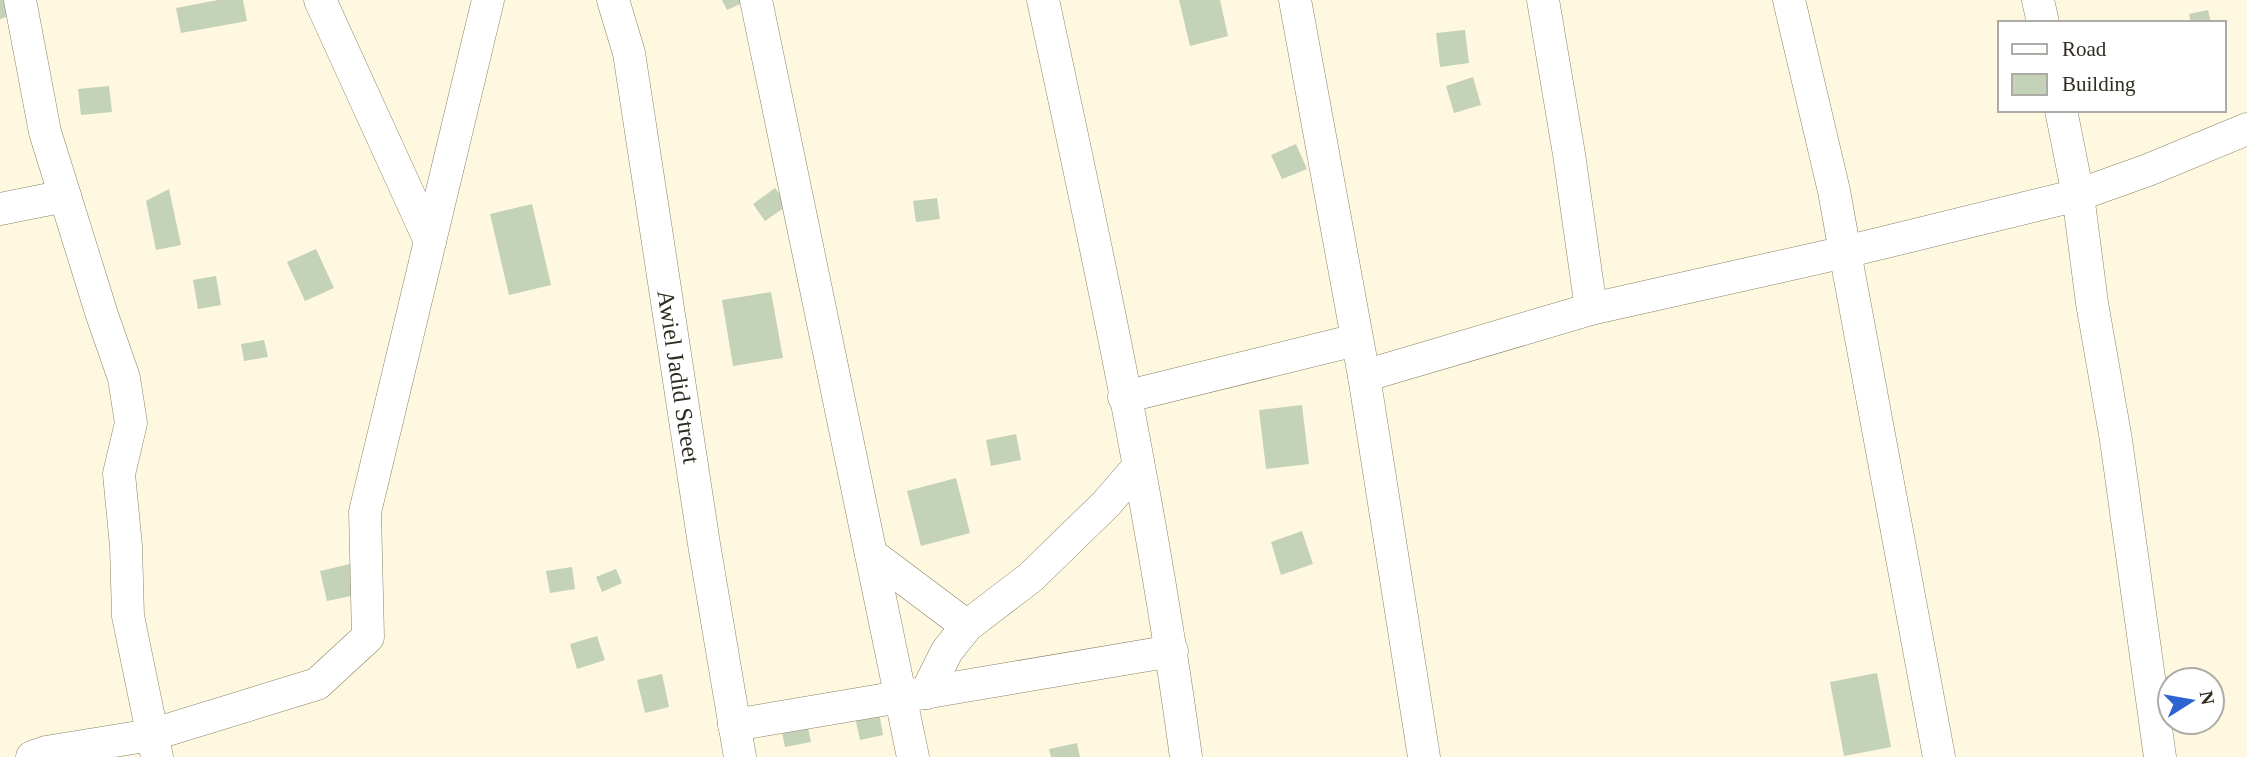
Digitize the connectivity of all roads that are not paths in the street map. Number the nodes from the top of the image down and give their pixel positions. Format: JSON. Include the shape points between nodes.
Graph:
{"nodes":[{"id":1,"x":20,"y":0,"type":"edge"},
{"id":2,"x":320,"y":0,"type":"edge"},
{"id":3,"x":488,"y":0,"type":"edge"},
{"id":4,"x":613,"y":0,"type":"edge"},
{"id":5,"x":756,"y":0,"type":"edge"},
{"id":6,"x":1043,"y":0,"type":"edge"},
{"id":7,"x":1295,"y":0,"type":"edge"},
{"id":8,"x":1543,"y":0,"type":"edge"},
{"id":9,"x":1789,"y":0,"type":"edge"},
{"id":10,"x":2038,"y":0,"type":"edge"},
{"id":11,"x":2043,"y":21,"type":"edge"},
{"id":12,"x":2061,"y":112,"type":"edge"},
{"id":13,"x":2247,"y":129,"type":"edge"},
{"id":14,"x":65,"y":195,"type":"junction"},
{"id":15,"x":2078,"y":195,"type":"junction"},
{"id":16,"x":0,"y":209,"type":"edge"},
{"id":17,"x":430,"y":241,"type":"junction"},
{"id":18,"x":1845,"y":252,"type":"junction"},
{"id":19,"x":1591,"y":309,"type":"junction"},
{"id":20,"x":1356,"y":340,"type":"junction"},
{"id":21,"x":1364,"y":376,"type":"junction"},
{"id":22,"x":1124,"y":397,"type":"junction"},
{"id":23,"x":1138,"y":467,"type":"junction"},
{"id":24,"x":871,"y":554,"type":"junction"},
{"id":25,"x":967,"y":626,"type":"junction"},
{"id":26,"x":1172,"y":651,"type":"junction"},
{"id":27,"x":914,"y":695,"type":"junction"},
{"id":28,"x":734,"y":725,"type":"junction"},
{"id":29,"x":154,"y":746,"type":"edge"},
{"id":30,"x":32,"y":757,"type":"edge"},
{"id":31,"x":740,"y":757,"type":"edge"},
{"id":32,"x":913,"y":757,"type":"edge"},
{"id":33,"x":1186,"y":757,"type":"edge"},
{"id":34,"x":1424,"y":757,"type":"edge"},
{"id":35,"x":1939,"y":757,"type":"edge"},
{"id":36,"x":2160,"y":757,"type":"edge"}],
"edges":[{"from":1,"to":14,"type":"street","via":[[45,132]]},
{"from":2,"to":17,"type":"street"},
{"from":3,"to":17,"type":"street"},
{"from":4,"to":28,"type":"street","name":"Awiel Jadid Street","via":[[629,53]]},
{"from":5,"to":24,"type":"street"},
{"from":6,"to":22,"type":"street"},
{"from":7,"to":20,"type":"street"},
{"from":8,"to":19,"type":"street"},
{"from":9,"to":18,"type":"street"},
{"from":10,"to":11,"type":"street"},
{"from":12,"to":15,"type":"street"},
{"from":13,"to":15,"type":"street"},
{"from":14,"to":16,"type":"street"},
{"from":14,"to":29,"type":"street","via":[[124,378],[131,423],[119,474],[128,616]]},
{"from":15,"to":18,"type":"street"},
{"from":15,"to":36,"type":"street"},
{"from":17,"to":29,"type":"street","via":[[365,512],[368,637],[317,684]]},
{"from":18,"to":19,"type":"street"},
{"from":18,"to":35,"type":"street"},
{"from":19,"to":21,"type":"street"},
{"from":20,"to":21,"type":"street"},
{"from":20,"to":22,"type":"street"},
{"from":21,"to":34,"type":"street"},
{"from":22,"to":23,"type":"street"},
{"from":23,"to":25,"type":"street","via":[[1031,577]]},
{"from":23,"to":26,"type":"street"},
{"from":24,"to":25,"type":"street"},
{"from":24,"to":27,"type":"street"},
{"from":25,"to":27,"type":"street"},
{"from":26,"to":27,"type":"street"},
{"from":26,"to":33,"type":"street"},
{"from":27,"to":28,"type":"street"},
{"from":27,"to":32,"type":"street"},
{"from":28,"to":31,"type":"street","name":"Awiel Jadid Street"},
{"from":29,"to":30,"type":"street","via":[[46,752]]}]}
